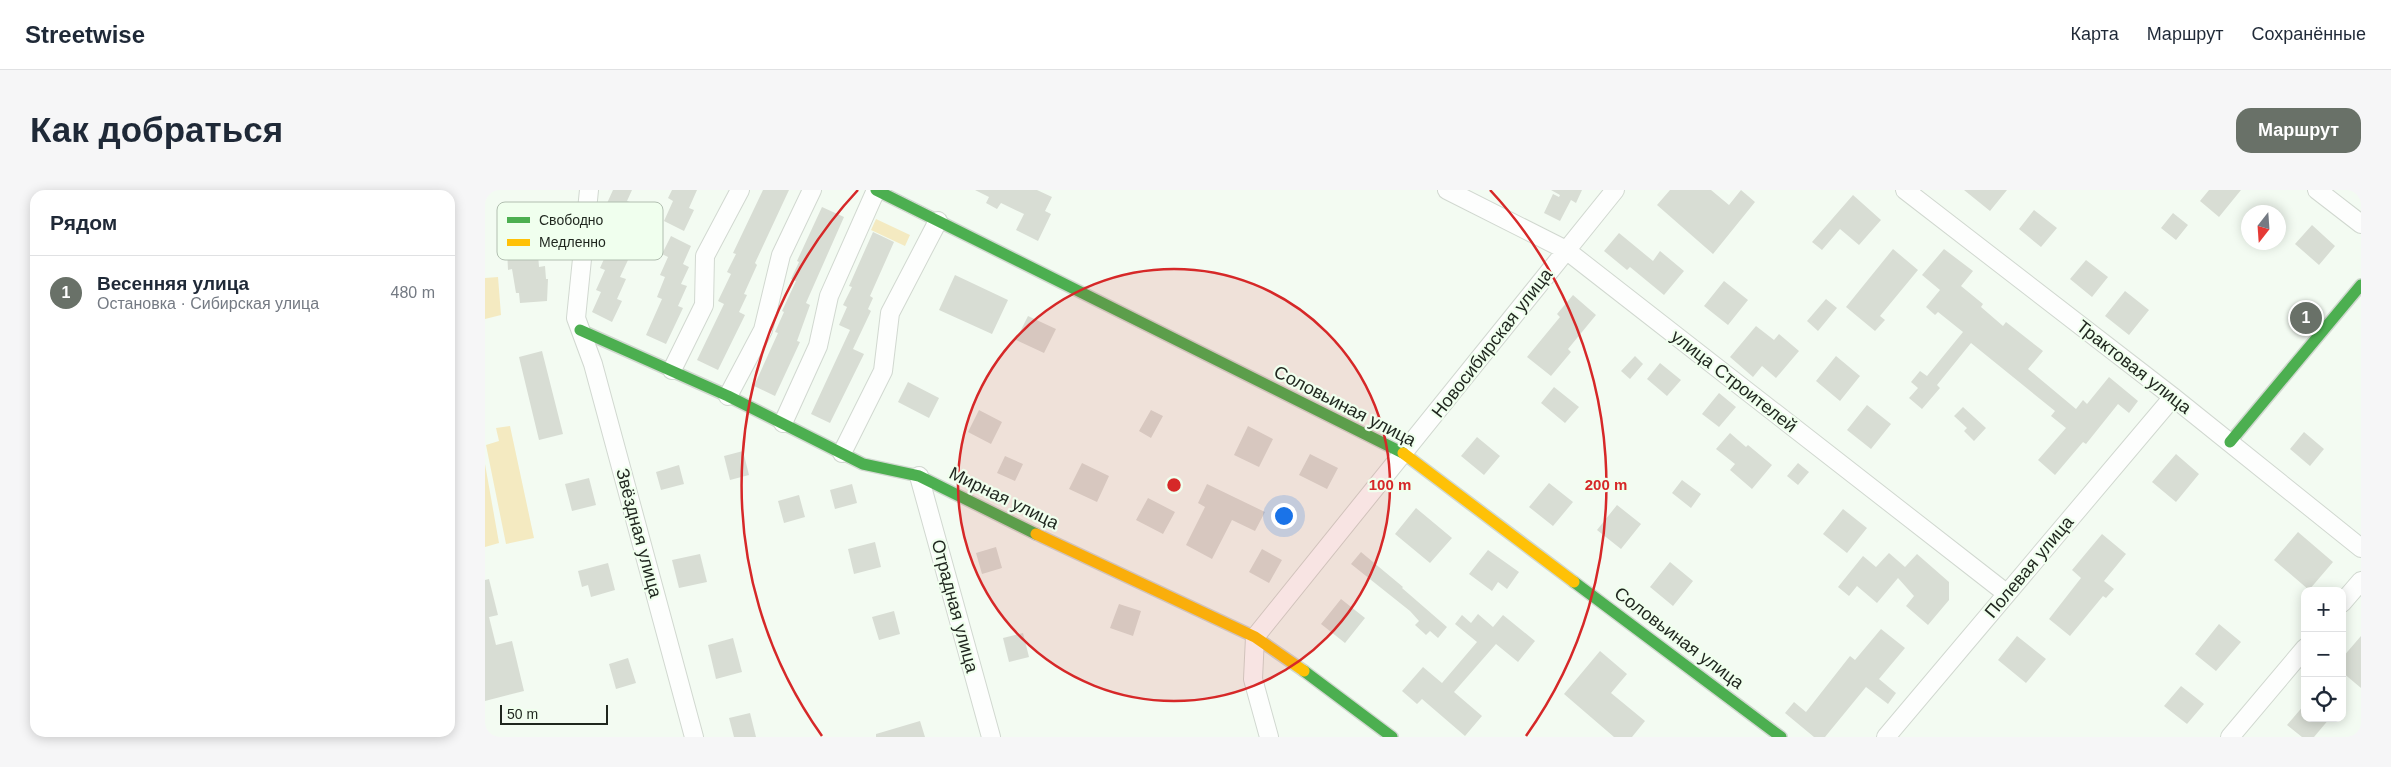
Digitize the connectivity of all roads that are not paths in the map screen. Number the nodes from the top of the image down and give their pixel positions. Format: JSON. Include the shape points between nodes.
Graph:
{"nodes":[{"id":1,"x":740,"y":190,"type":"edge"},
{"id":2,"x":812,"y":190,"type":"edge"},
{"id":3,"x":876,"y":190,"type":"edge"},
{"id":4,"x":1447,"y":190,"type":"edge"},
{"id":5,"x":1615,"y":190,"type":"edge"},
{"id":6,"x":1905,"y":190,"type":"edge"},
{"id":7,"x":2317,"y":190,"type":"edge"},
{"id":8,"x":938,"y":221,"type":"junction"},
{"id":9,"x":2361,"y":224,"type":"edge"},
{"id":10,"x":1566,"y":250,"type":"junction"},
{"id":11,"x":582,"y":260,"type":"edge"},
{"id":12,"x":2361,"y":285,"type":"edge"},
{"id":13,"x":580,"y":330,"type":"junction"},
{"id":14,"x":672,"y":370,"type":"junction"},
{"id":15,"x":728,"y":396,"type":"junction"},
{"id":16,"x":2173,"y":397,"type":"junction"},
{"id":17,"x":783,"y":423,"type":"junction"},
{"id":18,"x":2230,"y":442,"type":"junction"},
{"id":19,"x":842,"y":453,"type":"junction"},
{"id":20,"x":1404,"y":454,"type":"junction"},
{"id":21,"x":919,"y":476,"type":"junction"},
{"id":22,"x":2361,"y":548,"type":"edge"},
{"id":23,"x":2361,"y":581,"type":"edge"},
{"id":24,"x":2006,"y":594,"type":"junction"},
{"id":25,"x":2346,"y":598,"type":"edge"},
{"id":26,"x":1255,"y":637,"type":"junction"},
{"id":27,"x":2301,"y":653,"type":"edge"},
{"id":28,"x":693,"y":737,"type":"edge"},
{"id":29,"x":991,"y":737,"type":"edge"},
{"id":30,"x":1269,"y":737,"type":"edge"},
{"id":31,"x":1392,"y":737,"type":"edge"},
{"id":32,"x":1781,"y":737,"type":"edge"},
{"id":33,"x":1886,"y":737,"type":"edge"},
{"id":34,"x":2230,"y":737,"type":"edge"}],
"edges":[{"from":1,"to":14,"type":"street","via":[[705,256],[703,305]]},
{"from":2,"to":15,"type":"street","via":[[781,256],[763,330]]},
{"from":3,"to":8,"type":"street","name":"Соловьиная улица"},
{"from":3,"to":17,"type":"street","via":[[829,296],[818,346]]},
{"from":4,"to":10,"type":"street","name":"улица Строителей"},
{"from":5,"to":10,"type":"street","name":"Новосибирская улица"},
{"from":6,"to":16,"type":"street","name":"Трактовая улица"},
{"from":7,"to":9,"type":"street"},
{"from":8,"to":19,"type":"street","via":[[890,313],[883,372]]},
{"from":8,"to":20,"type":"street","name":"Соловьиная улица"},
{"from":10,"to":20,"type":"street","name":"Новосибирская улица"},
{"from":10,"to":24,"type":"street","name":"улица Строителей"},
{"from":11,"to":13,"type":"street","name":"Звёздная улица","via":[[576,318]]},
{"from":12,"to":18,"type":"street"},
{"from":13,"to":14,"type":"street","name":"Мирная улица"},
{"from":13,"to":28,"type":"street","name":"Звёздная улица","via":[[593,364]]},
{"from":14,"to":15,"type":"street","name":"Мирная улица"},
{"from":15,"to":17,"type":"street","name":"Мирная улица"},
{"from":16,"to":18,"type":"street","name":"Трактовая улица"},
{"from":16,"to":24,"type":"street","name":"Полевая улица"},
{"from":17,"to":19,"type":"street","name":"Мирная улица"},
{"from":18,"to":22,"type":"street","name":"Трактовая улица"},
{"from":19,"to":21,"type":"street","name":"Мирная улица","via":[[877,468]]},
{"from":20,"to":26,"type":"street","name":"Новосибирская улица"},
{"from":20,"to":32,"type":"street","name":"Соловьиная улица"},
{"from":21,"to":26,"type":"street","name":"Мирная улица"},
{"from":21,"to":29,"type":"street","name":"Отрадная улица"},
{"from":23,"to":25,"type":"street"},
{"from":24,"to":33,"type":"street","name":"Полевая улица"},
{"from":26,"to":30,"type":"street","via":[[1253,679]]},
{"from":26,"to":31,"type":"street","name":"Мирная улица"},
{"from":27,"to":34,"type":"street"}]}
